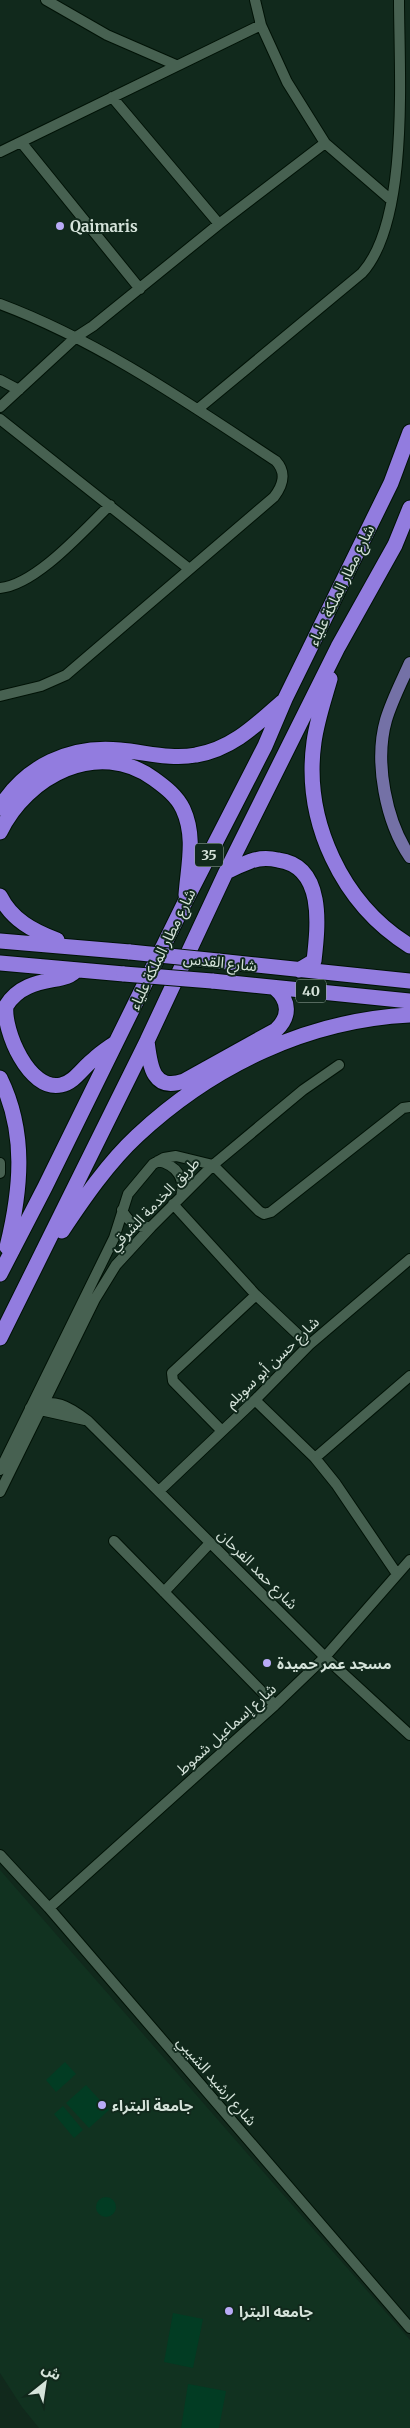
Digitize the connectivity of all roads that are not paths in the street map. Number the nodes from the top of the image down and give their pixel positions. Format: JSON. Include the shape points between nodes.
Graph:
{"nodes":[{"id":1,"x":46,"y":0,"type":"edge"},
{"id":2,"x":255,"y":0,"type":"edge"},
{"id":3,"x":398,"y":0,"type":"edge"},
{"id":4,"x":261,"y":25,"type":"junction"},
{"id":5,"x":176,"y":65,"type":"junction"},
{"id":6,"x":112,"y":97,"type":"junction"},
{"id":7,"x":21,"y":142,"type":"junction"},
{"id":8,"x":325,"y":143,"type":"junction"},
{"id":9,"x":0,"y":152,"type":"edge"},
{"id":10,"x":391,"y":200,"type":"junction"},
{"id":11,"x":219,"y":224,"type":"junction"},
{"id":12,"x":140,"y":289,"type":"junction"},
{"id":13,"x":0,"y":304,"type":"edge"},
{"id":14,"x":76,"y":336,"type":"junction"},
{"id":15,"x":0,"y":380,"type":"edge"},
{"id":16,"x":18,"y":390,"type":"junction"},
{"id":17,"x":0,"y":407,"type":"edge"},
{"id":18,"x":198,"y":409,"type":"junction"},
{"id":19,"x":0,"y":420,"type":"edge"},
{"id":20,"x":410,"y":432,"type":"edge"},
{"id":21,"x":110,"y":505,"type":"junction"},
{"id":22,"x":410,"y":508,"type":"edge"},
{"id":23,"x":188,"y":568,"type":"junction"},
{"id":24,"x":0,"y":588,"type":"edge"},
{"id":25,"x":338,"y":646,"type":"junction"},
{"id":26,"x":410,"y":663,"type":"edge"},
{"id":27,"x":0,"y":696,"type":"edge"},
{"id":28,"x":285,"y":699,"type":"junction"},
{"id":29,"x":0,"y":808,"type":"edge"},
{"id":30,"x":0,"y":832,"type":"edge"},
{"id":31,"x":410,"y":857,"type":"edge"},
{"id":32,"x":226,"y":872,"type":"junction"},
{"id":33,"x":0,"y":896,"type":"edge"},
{"id":34,"x":185,"y":902,"type":"junction"},
{"id":35,"x":0,"y":941,"type":"edge"},
{"id":36,"x":73,"y":946,"type":"junction"},
{"id":37,"x":410,"y":946,"type":"edge"},
{"id":38,"x":0,"y":963,"type":"edge"},
{"id":39,"x":76,"y":970,"type":"junction"},
{"id":40,"x":299,"y":970,"type":"junction"},
{"id":41,"x":410,"y":982,"type":"edge"},
{"id":42,"x":275,"y":988,"type":"junction"},
{"id":43,"x":410,"y":1001,"type":"edge"},
{"id":44,"x":410,"y":1015,"type":"edge"},
{"id":45,"x":116,"y":1042,"type":"junction"},
{"id":46,"x":147,"y":1042,"type":"junction"},
{"id":47,"x":339,"y":1065,"type":"dead end"},
{"id":48,"x":0,"y":1078,"type":"edge"},
{"id":49,"x":410,"y":1107,"type":"edge"},
{"id":50,"x":158,"y":1161,"type":"junction"},
{"id":51,"x":0,"y":1163,"type":"edge"},
{"id":52,"x":214,"y":1165,"type":"junction"},
{"id":53,"x":0,"y":1174,"type":"edge"},
{"id":54,"x":177,"y":1201,"type":"junction"},
{"id":55,"x":122,"y":1210,"type":"junction"},
{"id":56,"x":151,"y":1227,"type":"junction"},
{"id":57,"x":410,"y":1259,"type":"edge"},
{"id":58,"x":1,"y":1272,"type":"edge"},
{"id":59,"x":26,"y":1284,"type":"junction"},
{"id":60,"x":256,"y":1295,"type":"junction"},
{"id":61,"x":0,"y":1338,"type":"edge"},
{"id":62,"x":309,"y":1345,"type":"junction"},
{"id":63,"x":410,"y":1376,"type":"edge"},
{"id":64,"x":255,"y":1400,"type":"junction"},
{"id":65,"x":38,"y":1407,"type":"junction"},
{"id":66,"x":222,"y":1431,"type":"junction"},
{"id":67,"x":315,"y":1458,"type":"junction"},
{"id":68,"x":0,"y":1470,"type":"edge"},
{"id":69,"x":159,"y":1491,"type":"junction"},
{"id":70,"x":0,"y":1492,"type":"edge"},
{"id":71,"x":114,"y":1541,"type":"dead end"},
{"id":72,"x":210,"y":1543,"type":"junction"},
{"id":73,"x":410,"y":1560,"type":"edge"},
{"id":74,"x":397,"y":1574,"type":"junction"},
{"id":75,"x":164,"y":1592,"type":"junction"},
{"id":76,"x":325,"y":1657,"type":"junction"},
{"id":77,"x":276,"y":1705,"type":"junction"},
{"id":78,"x":410,"y":1735,"type":"edge"},
{"id":79,"x":0,"y":1855,"type":"edge"},
{"id":80,"x":49,"y":1908,"type":"junction"},
{"id":81,"x":410,"y":2328,"type":"edge"}],
"edges":[{"from":1,"to":5,"type":"street","via":[[107,35]]},
{"from":2,"to":4,"type":"street"},
{"from":3,"to":10,"type":"street","via":[[399,130]]},
{"from":4,"to":5,"type":"street"},
{"from":4,"to":8,"type":"street","via":[[287,82]]},
{"from":5,"to":6,"type":"street"},
{"from":6,"to":7,"type":"street"},
{"from":6,"to":11,"type":"street"},
{"from":7,"to":9,"type":"street"},
{"from":7,"to":12,"type":"street"},
{"from":8,"to":10,"type":"street"},
{"from":8,"to":11,"type":"street"},
{"from":10,"to":18,"type":"street","via":[[385,232],[376,254],[362,273]]},
{"from":11,"to":12,"type":"street"},
{"from":12,"to":14,"type":"street"},
{"from":13,"to":14,"type":"street"},
{"from":14,"to":16,"type":"street"},
{"from":14,"to":18,"type":"street"},
{"from":15,"to":16,"type":"street"},
{"from":16,"to":17,"type":"street"},
{"from":18,"to":23,"type":"street","via":[[276,460],[282,467],[283,476],[274,497]]},
{"from":19,"to":21,"type":"street"},
{"from":20,"to":28,"type":"highway","name":"شارع مطار الملكة علياء","number":"35","via":[[391,483]]},
{"from":21,"to":23,"type":"street"},
{"from":21,"to":24,"type":"street","via":[[38,572],[17,585]]},
{"from":22,"to":25,"type":"highway","name":"شارع مطار الملكة علياء","number":"35","via":[[396,545]]},
{"from":23,"to":27,"type":"street","via":[[66,675],[41,686]]},
{"from":25,"to":32,"type":"highway","name":"شارع مطار الملكة علياء","number":"35"},
{"from":25,"to":37,"type":"highway","via":[[314,744],[314,802],[324,841],[345,882],[377,921]]},
{"from":26,"to":31,"type":"main road","via":[[386,720],[382,760],[387,808],[398,839]]},
{"from":28,"to":29,"type":"highway","via":[[245,735],[195,756],[98,749],[73,752],[52,760],[20,782]]},
{"from":28,"to":34,"type":"highway","name":"شارع مطار الملكة علياء","number":"35","via":[[265,746]]},
{"from":30,"to":34,"type":"highway","via":[[15,805],[49,777],[88,763],[132,767],[148,774],[174,796],[184,814],[191,845]]},
{"from":32,"to":40,"type":"highway","via":[[265,859],[284,860],[301,869],[315,899],[317,926],[314,961]]},
{"from":32,"to":46,"type":"highway","name":"شارع مطار الملكة علياء","number":"35"},
{"from":33,"to":36,"type":"highway","via":[[22,922],[41,934]]},
{"from":34,"to":45,"type":"highway","name":"شارع مطار الملكة علياء","number":"35"},
{"from":35,"to":36,"type":"highway","name":"شارع القدس","number":"40"},
{"from":36,"to":40,"type":"highway","name":"شارع القدس","number":"40","bridge":true},
{"from":38,"to":39,"type":"highway","name":"شارع القدس","number":"40"},
{"from":39,"to":42,"type":"highway","name":"شارع القدس","number":"40","bridge":true},
{"from":39,"to":45,"type":"highway","via":[[68,977],[27,986],[6,1006],[7,1028],[22,1060],[44,1083],[60,1085],[75,1077]]},
{"from":40,"to":41,"type":"highway","name":"شارع القدس","number":"40"},
{"from":42,"to":43,"type":"highway","name":"شارع القدس","number":"40"},
{"from":42,"to":46,"type":"highway","via":[[286,1000],[286,1017],[276,1030],[175,1084],[157,1078],[152,1071]]},
{"from":44,"to":59,"type":"highway","via":[[331,1026],[278,1044],[223,1070],[195,1088],[137,1136],[101,1176]]},
{"from":45,"to":58,"type":"highway","name":"شارع مطار الملكة علياء","number":"35"},
{"from":46,"to":59,"type":"highway","name":"شارع مطار الملكة علياء","number":"35"},
{"from":47,"to":52,"type":"street","via":[[303,1090]]},
{"from":48,"to":58,"type":"highway","via":[[13,1109],[20,1160],[15,1214]]},
{"from":49,"to":52,"type":"street","via":[[403,1108],[271,1212],[264,1214],[259,1211]]},
{"from":50,"to":52,"type":"street","name":"طريق الخدمة الشرقي","via":[[176,1156]]},
{"from":50,"to":54,"type":"street","via":[[177,1170],[183,1184]]},
{"from":50,"to":55,"type":"street","name":"طريق الخدمة الشرقي","via":[[133,1187]]},
{"from":51,"to":53,"type":"street"},
{"from":52,"to":54,"type":"street","name":"طريق الخدمة الشرقي"},
{"from":54,"to":56,"type":"street","name":"طريق الخدمة الشرقي"},
{"from":54,"to":60,"type":"street"},
{"from":55,"to":56,"type":"street","via":[[133,1224]]},
{"from":55,"to":65,"type":"street","name":"طريق الخدمة الشرقي","via":[[114,1238]]},
{"from":56,"to":65,"type":"street","name":"طريق الخدمة الشرقي","via":[[109,1274]]},
{"from":57,"to":62,"type":"street","name":"شارع حسن أبو سويلم"},
{"from":59,"to":61,"type":"highway","name":"شارع مطار الملكة علياء","number":"35"},
{"from":60,"to":62,"type":"street"},
{"from":60,"to":66,"type":"street","via":[[172,1373],[173,1381]]},
{"from":62,"to":64,"type":"street","name":"شارع حسن أبو سويلم"},
{"from":63,"to":67,"type":"street"},
{"from":64,"to":66,"type":"street","name":"شارع حسن أبو سويلم"},
{"from":64,"to":67,"type":"street"},
{"from":65,"to":68,"type":"street","name":"طريق الخدمة الشرقي"},
{"from":65,"to":69,"type":"street","name":"شارع حمد الفرحان","via":[[88,1421]]},
{"from":65,"to":70,"type":"street","name":"طريق الخدمة الشرقي"},
{"from":66,"to":69,"type":"street","name":"شارع حسن أبو سويلم"},
{"from":67,"to":74,"type":"street"},
{"from":69,"to":72,"type":"street","name":"شارع حمد الفرحان"},
{"from":71,"to":75,"type":"street"},
{"from":72,"to":75,"type":"street"},
{"from":72,"to":76,"type":"street","name":"شارع حمد الفرحان"},
{"from":73,"to":74,"type":"street","name":"شارع إسماعيل شموط"},
{"from":74,"to":76,"type":"street","name":"شارع إسماعيل شموط"},
{"from":75,"to":77,"type":"street"},
{"from":76,"to":77,"type":"street","name":"شارع إسماعيل شموط"},
{"from":76,"to":78,"type":"street","name":"شارع حمد الفرحان"},
{"from":77,"to":80,"type":"street","name":"شارع إسماعيل شموط"},
{"from":79,"to":80,"type":"street","name":"شارع ارشيد الشيبي"},
{"from":80,"to":81,"type":"street","name":"شارع ارشيد الشيبي"}]}
